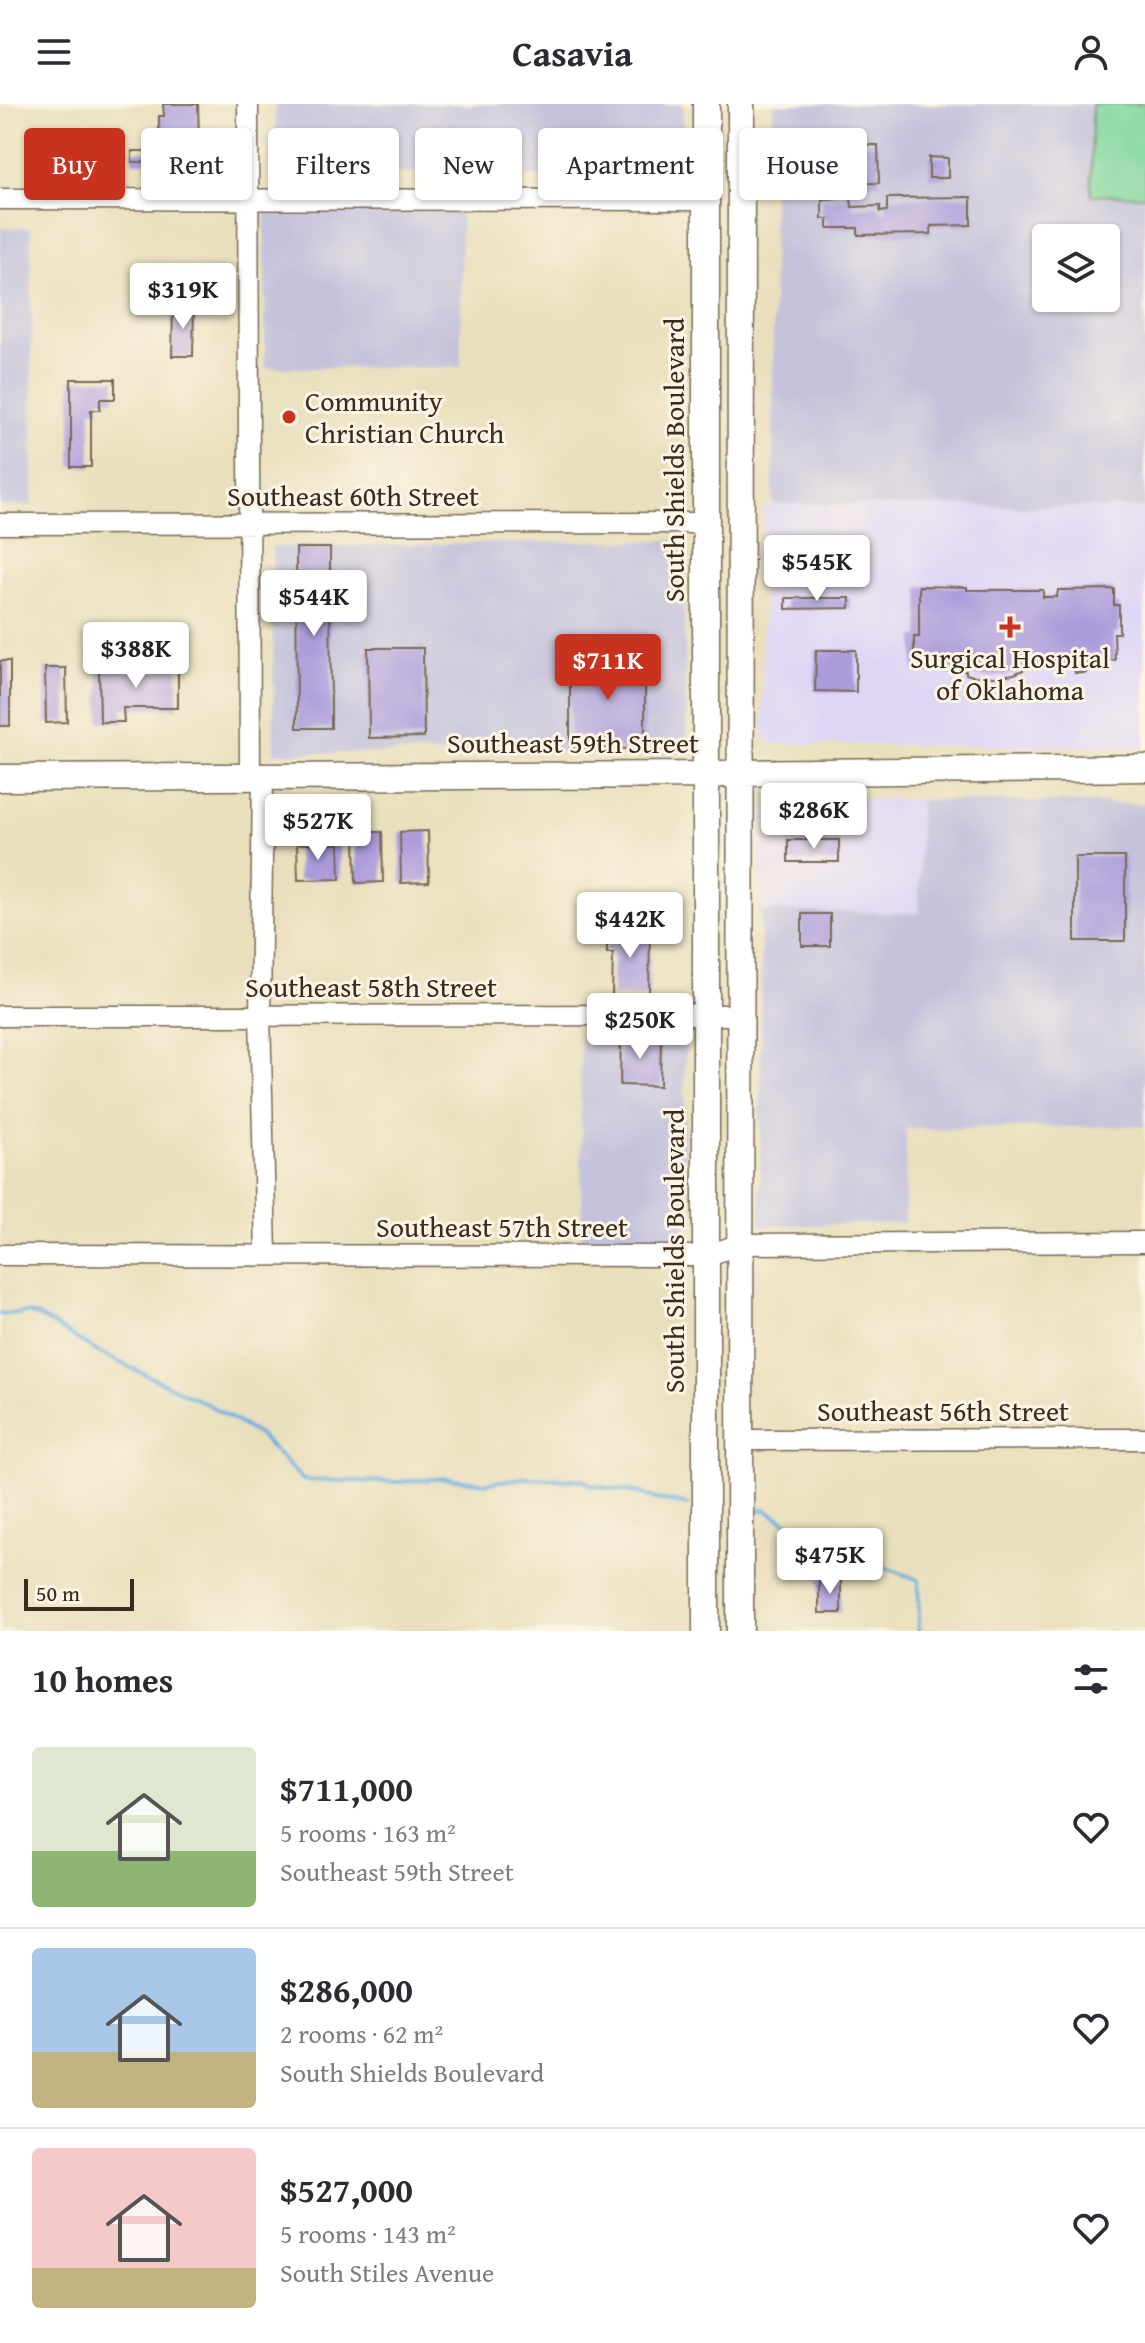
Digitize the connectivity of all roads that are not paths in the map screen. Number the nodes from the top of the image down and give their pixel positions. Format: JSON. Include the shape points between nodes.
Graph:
{"nodes":[{"id":1,"x":248,"y":104,"type":"edge"},
{"id":2,"x":706,"y":104,"type":"edge"},
{"id":3,"x":741,"y":104,"type":"edge"},
{"id":4,"x":248,"y":128,"type":"edge"},
{"id":5,"x":706,"y":128,"type":"edge"},
{"id":6,"x":0,"y":199,"type":"edge"},
{"id":7,"x":141,"y":200,"type":"edge"},
{"id":8,"x":249,"y":200,"type":"edge"},
{"id":9,"x":252,"y":200,"type":"edge"},
{"id":10,"x":538,"y":200,"type":"edge"},
{"id":11,"x":706,"y":200,"type":"edge"},
{"id":12,"x":706,"y":322,"type":"junction"},
{"id":13,"x":741,"y":322,"type":"junction"},
{"id":14,"x":706,"y":523,"type":"junction"},
{"id":15,"x":0,"y":524,"type":"edge"},
{"id":16,"x":251,"y":524,"type":"junction"},
{"id":17,"x":1145,"y":768,"type":"edge"},
{"id":18,"x":741,"y":773,"type":"junction"},
{"id":19,"x":706,"y":775,"type":"junction"},
{"id":20,"x":257,"y":776,"type":"junction"},
{"id":21,"x":0,"y":778,"type":"edge"},
{"id":22,"x":260,"y":1015,"type":"junction"},
{"id":23,"x":706,"y":1015,"type":"junction"},
{"id":24,"x":741,"y":1015,"type":"junction"},
{"id":25,"x":0,"y":1016,"type":"edge"},
{"id":26,"x":1145,"y":1242,"type":"edge"},
{"id":27,"x":740,"y":1244,"type":"junction"},
{"id":28,"x":266,"y":1254,"type":"junction"},
{"id":29,"x":0,"y":1255,"type":"edge"},
{"id":30,"x":706,"y":1256,"type":"junction"},
{"id":31,"x":1145,"y":1439,"type":"edge"},
{"id":32,"x":741,"y":1440,"type":"junction"},
{"id":33,"x":706,"y":1631,"type":"edge"},
{"id":34,"x":740,"y":1631,"type":"edge"}],
"edges":[{"from":1,"to":4,"type":"street"},
{"from":2,"to":5,"type":"main road","name":"South Shields Boulevard"},
{"from":3,"to":13,"type":"main road"},
{"from":6,"to":7,"type":"street"},
{"from":8,"to":16,"type":"street"},
{"from":9,"to":10,"type":"street"},
{"from":11,"to":12,"type":"main road","name":"South Shields Boulevard"},
{"from":12,"to":13,"type":"main road"},
{"from":12,"to":14,"type":"main road","name":"South Shields Boulevard"},
{"from":13,"to":18,"type":"main road"},
{"from":14,"to":16,"type":"street","name":"Southeast 60th Street"},
{"from":14,"to":19,"type":"main road","name":"South Shields Boulevard"},
{"from":15,"to":16,"type":"street","name":"Southeast 60th Street"},
{"from":16,"to":20,"type":"street"},
{"from":17,"to":18,"type":"main road","name":"Southeast 59th Street"},
{"from":18,"to":19,"type":"main road","name":"Southeast 59th Street"},
{"from":18,"to":24,"type":"main road"},
{"from":19,"to":20,"type":"main road","name":"Southeast 59th Street"},
{"from":19,"to":23,"type":"main road","name":"South Shields Boulevard"},
{"from":20,"to":21,"type":"main road","name":"Southeast 59th Street"},
{"from":20,"to":22,"type":"street"},
{"from":22,"to":23,"type":"street","name":"Southeast 58th Street"},
{"from":22,"to":25,"type":"street","name":"Southeast 58th Street"},
{"from":22,"to":28,"type":"street"},
{"from":23,"to":24,"type":"street","name":"Southeast 58th Street"},
{"from":23,"to":30,"type":"main road","name":"South Shields Boulevard"},
{"from":24,"to":27,"type":"main road"},
{"from":26,"to":27,"type":"street","name":"Southeast 57th Street"},
{"from":27,"to":30,"type":"street","name":"Southeast 57th Street"},
{"from":27,"to":32,"type":"main road"},
{"from":28,"to":29,"type":"street","name":"Southeast 57th Street"},
{"from":28,"to":30,"type":"street","name":"Southeast 57th Street"},
{"from":30,"to":33,"type":"main road","name":"South Shields Boulevard"},
{"from":31,"to":32,"type":"street","name":"Southeast 56th Street"},
{"from":32,"to":34,"type":"main road"}]}
